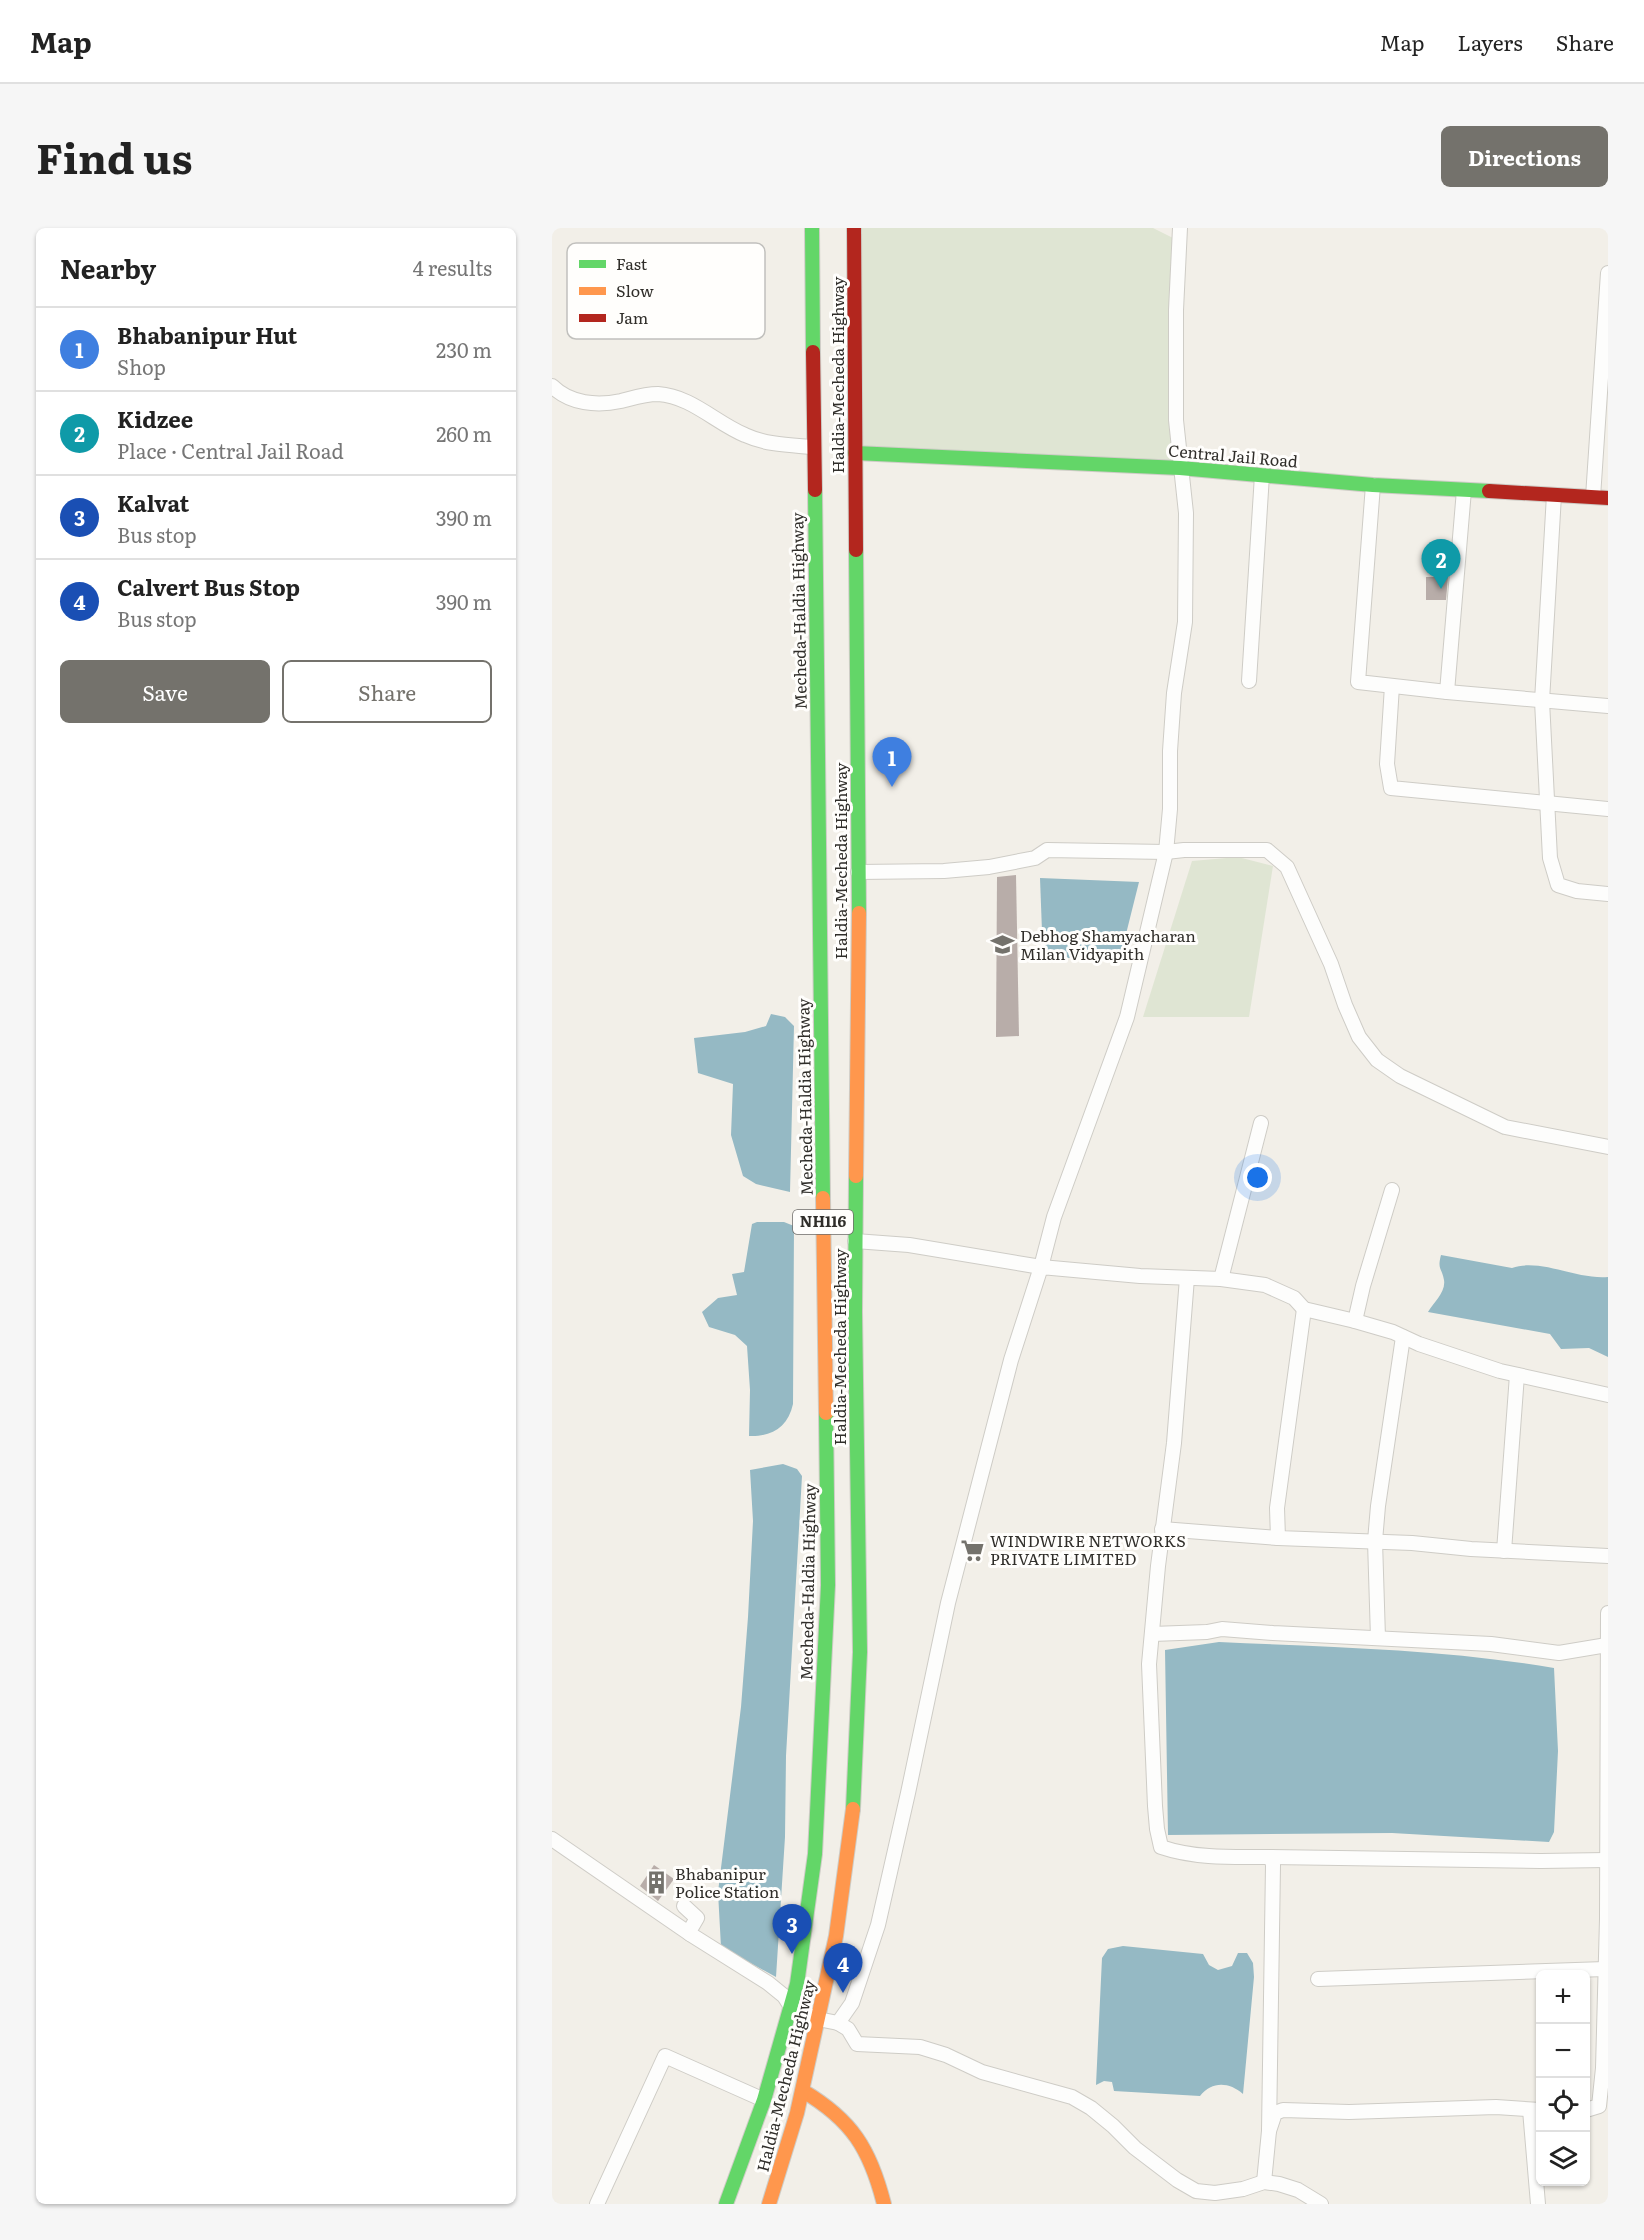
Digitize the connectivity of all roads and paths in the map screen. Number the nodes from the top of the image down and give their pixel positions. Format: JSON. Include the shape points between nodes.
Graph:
{"nodes":[{"id":1,"x":812,"y":228,"type":"edge"},
{"id":2,"x":854,"y":228,"type":"edge"},
{"id":3,"x":1180,"y":228,"type":"edge"},
{"id":4,"x":1608,"y":273,"type":"edge"},
{"id":5,"x":1606,"y":332,"type":"edge"},
{"id":6,"x":552,"y":386,"type":"edge"},
{"id":7,"x":813,"y":447,"type":"junction"},
{"id":8,"x":855,"y":453,"type":"junction"},
{"id":9,"x":1180,"y":468,"type":"junction"},
{"id":10,"x":1262,"y":475,"type":"junction"},
{"id":11,"x":1373,"y":485,"type":"junction"},
{"id":12,"x":1464,"y":490,"type":"junction"},
{"id":13,"x":1554,"y":495,"type":"junction"},
{"id":14,"x":1593,"y":497,"type":"junction"},
{"id":15,"x":1608,"y":498,"type":"edge"},
{"id":16,"x":1249,"y":681,"type":"dead end"},
{"id":17,"x":1392,"y":686,"type":"junction"},
{"id":18,"x":1447,"y":692,"type":"junction"},
{"id":19,"x":1542,"y":701,"type":"junction"},
{"id":20,"x":1608,"y":706,"type":"edge"},
{"id":21,"x":1547,"y":802,"type":"junction"},
{"id":22,"x":1608,"y":808,"type":"edge"},
{"id":23,"x":1166,"y":852,"type":"junction"},
{"id":24,"x":858,"y":872,"type":"junction"},
{"id":25,"x":1608,"y":894,"type":"edge"},
{"id":26,"x":1261,"y":1123,"type":"dead end"},
{"id":27,"x":1608,"y":1147,"type":"edge"},
{"id":28,"x":1392,"y":1190,"type":"dead end"},
{"id":29,"x":855,"y":1241,"type":"junction"},
{"id":30,"x":1041,"y":1267,"type":"junction"},
{"id":31,"x":1187,"y":1278,"type":"junction"},
{"id":32,"x":1221,"y":1279,"type":"junction"},
{"id":33,"x":1304,"y":1310,"type":"junction"},
{"id":34,"x":1354,"y":1321,"type":"junction"},
{"id":35,"x":1403,"y":1337,"type":"junction"},
{"id":36,"x":1516,"y":1375,"type":"junction"},
{"id":37,"x":1608,"y":1395,"type":"edge"},
{"id":38,"x":1162,"y":1529,"type":"junction"},
{"id":39,"x":1278,"y":1538,"type":"junction"},
{"id":40,"x":1376,"y":1541,"type":"junction"},
{"id":41,"x":1504,"y":1551,"type":"junction"},
{"id":42,"x":1608,"y":1556,"type":"edge"},
{"id":43,"x":1608,"y":1613,"type":"edge"},
{"id":44,"x":1607,"y":1629,"type":"edge"},
{"id":45,"x":1152,"y":1634,"type":"junction"},
{"id":46,"x":1378,"y":1638,"type":"junction"},
{"id":47,"x":1607,"y":1645,"type":"edge"},
{"id":48,"x":1608,"y":1719,"type":"edge"},
{"id":49,"x":1607,"y":1817,"type":"edge"},
{"id":50,"x":552,"y":1839,"type":"edge"},
{"id":51,"x":1271,"y":1857,"type":"junction"},
{"id":52,"x":1606,"y":1860,"type":"junction"},
{"id":53,"x":684,"y":1906,"type":"dead end"},
{"id":54,"x":1607,"y":1919,"type":"edge"},
{"id":55,"x":690,"y":1934,"type":"junction"},
{"id":56,"x":1605,"y":1969,"type":"junction"},
{"id":57,"x":1317,"y":1979,"type":"dead end"},
{"id":58,"x":791,"y":2007,"type":"junction"},
{"id":59,"x":1606,"y":2009,"type":"edge"},
{"id":60,"x":818,"y":2019,"type":"junction"},
{"id":61,"x":838,"y":2023,"type":"junction"},
{"id":62,"x":803,"y":2091,"type":"junction"},
{"id":63,"x":764,"y":2100,"type":"junction"},
{"id":64,"x":1597,"y":2107,"type":"edge"},
{"id":65,"x":1535,"y":2110,"type":"edge"},
{"id":66,"x":1269,"y":2131,"type":"junction"},
{"id":67,"x":1264,"y":2182,"type":"junction"},
{"id":68,"x":597,"y":2204,"type":"edge"},
{"id":69,"x":726,"y":2204,"type":"edge"},
{"id":70,"x":769,"y":2204,"type":"edge"},
{"id":71,"x":884,"y":2204,"type":"edge"},
{"id":72,"x":1321,"y":2204,"type":"edge"},
{"id":73,"x":1538,"y":2204,"type":"edge"}],
"edges":[{"from":1,"to":7,"type":"main road","name":"Mecheda-Haldia Highway","number":"NH116"},
{"from":2,"to":8,"type":"main road","name":"Haldia-Mecheda Highway","number":"NH116"},
{"from":3,"to":9,"type":"street","via":[[1176,420]]},
{"from":4,"to":5,"type":"street"},
{"from":5,"to":14,"type":"street"},
{"from":6,"to":7,"type":"street","via":[[563,396],[587,403],[648,395],[670,397],[760,441]]},
{"from":7,"to":58,"type":"main road","name":"Mecheda-Haldia Highway","number":"NH116","via":[[828,1585],[814,1854]]},
{"from":8,"to":9,"type":"main road","name":"Central Jail Road"},
{"from":8,"to":24,"type":"main road","name":"Haldia-Mecheda Highway","number":"NH116"},
{"from":9,"to":10,"type":"main road","name":"Central Jail Road"},
{"from":9,"to":23,"type":"street","via":[[1186,513],[1185,622],[1174,693]]},
{"from":10,"to":11,"type":"main road","name":"Central Jail Road"},
{"from":10,"to":16,"type":"street"},
{"from":11,"to":12,"type":"main road","name":"Central Jail Road"},
{"from":11,"to":17,"type":"street","via":[[1358,682]]},
{"from":12,"to":13,"type":"main road","name":"Central Jail Road"},
{"from":12,"to":18,"type":"street"},
{"from":13,"to":14,"type":"main road","name":"Central Jail Road"},
{"from":13,"to":19,"type":"street"},
{"from":14,"to":15,"type":"main road","name":"Central Jail Road"},
{"from":17,"to":18,"type":"street"},
{"from":17,"to":21,"type":"street","via":[[1387,764],[1391,788]]},
{"from":18,"to":19,"type":"street"},
{"from":19,"to":20,"type":"street"},
{"from":19,"to":21,"type":"street"},
{"from":21,"to":22,"type":"street"},
{"from":21,"to":25,"type":"street","via":[[1550,858],[1558,885]]},
{"from":23,"to":24,"type":"street","via":[[1047,850],[1035,858],[989,867]]},
{"from":23,"to":27,"type":"street","via":[[1267,850],[1287,867],[1359,1037],[1377,1060],[1400,1076],[1505,1126]]},
{"from":23,"to":30,"type":"street","via":[[1127,1017],[1054,1217]]},
{"from":24,"to":29,"type":"main road","name":"Haldia-Mecheda Highway","number":"NH116"},
{"from":26,"to":32,"type":"street"},
{"from":28,"to":34,"type":"street"},
{"from":29,"to":30,"type":"street","via":[[909,1245]]},
{"from":29,"to":60,"type":"main road","name":"Haldia-Mecheda Highway","number":"NH116","via":[[860,1652],[854,1798],[836,1936]]},
{"from":30,"to":31,"type":"street"},
{"from":30,"to":61,"type":"street","via":[[1011,1360],[948,1604],[878,1924],[852,2003]]},
{"from":31,"to":32,"type":"street"},
{"from":31,"to":38,"type":"street","via":[[1174,1443]]},
{"from":32,"to":33,"type":"street","via":[[1265,1285],[1294,1298]]},
{"from":33,"to":34,"type":"street"},
{"from":33,"to":39,"type":"street","via":[[1277,1508]]},
{"from":34,"to":35,"type":"street"},
{"from":35,"to":36,"type":"street"},
{"from":35,"to":40,"type":"street"},
{"from":36,"to":37,"type":"street"},
{"from":36,"to":41,"type":"street"},
{"from":38,"to":39,"type":"street"},
{"from":38,"to":45,"type":"street"},
{"from":39,"to":40,"type":"street"},
{"from":40,"to":41,"type":"street"},
{"from":40,"to":46,"type":"street"},
{"from":41,"to":42,"type":"street"},
{"from":43,"to":44,"type":"street"},
{"from":44,"to":47,"type":"street"},
{"from":45,"to":46,"type":"street","via":[[1222,1629]]},
{"from":45,"to":51,"type":"street","via":[[1152,1754],[1161,1846],[1207,1856]]},
{"from":46,"to":47,"type":"street","via":[[1491,1644],[1559,1653]]},
{"from":47,"to":48,"type":"street"},
{"from":48,"to":49,"type":"street"},
{"from":49,"to":52,"type":"street"},
{"from":50,"to":55,"type":"street"},
{"from":51,"to":52,"type":"street"},
{"from":51,"to":66,"type":"street","via":[[1274,1927]]},
{"from":52,"to":54,"type":"street"},
{"from":53,"to":55,"type":"street","via":[[697,1918]]},
{"from":54,"to":56,"type":"street"},
{"from":55,"to":58,"type":"street","via":[[768,1983]]},
{"from":56,"to":57,"type":"street"},
{"from":56,"to":59,"type":"street"},
{"from":58,"to":60,"type":"street"},
{"from":58,"to":63,"type":"main road","name":"Mecheda-Haldia Highway","number":"NH116"},
{"from":59,"to":64,"type":"street"},
{"from":60,"to":61,"type":"street"},
{"from":60,"to":62,"type":"main road","name":"Haldia-Mecheda Highway","number":"NH116"},
{"from":61,"to":67,"type":"street","via":[[848,2029],[857,2044],[920,2047],[982,2072],[1072,2097],[1177,2181],[1196,2191],[1215,2193]]},
{"from":62,"to":70,"type":"main road","name":"Haldia-Mecheda Highway","number":"NH116"},
{"from":62,"to":71,"type":"main road","via":[[833,2109],[858,2137],[879,2180]]},
{"from":63,"to":68,"type":"street","via":[[665,2056]]},
{"from":63,"to":69,"type":"main road","name":"Mecheda-Haldia Highway","number":"NH116"},
{"from":65,"to":66,"type":"street","via":[[1283,2110],[1275,2113]]},
{"from":65,"to":73,"type":"street"},
{"from":66,"to":67,"type":"street"},
{"from":67,"to":72,"type":"street","via":[[1298,2190]]}]}
